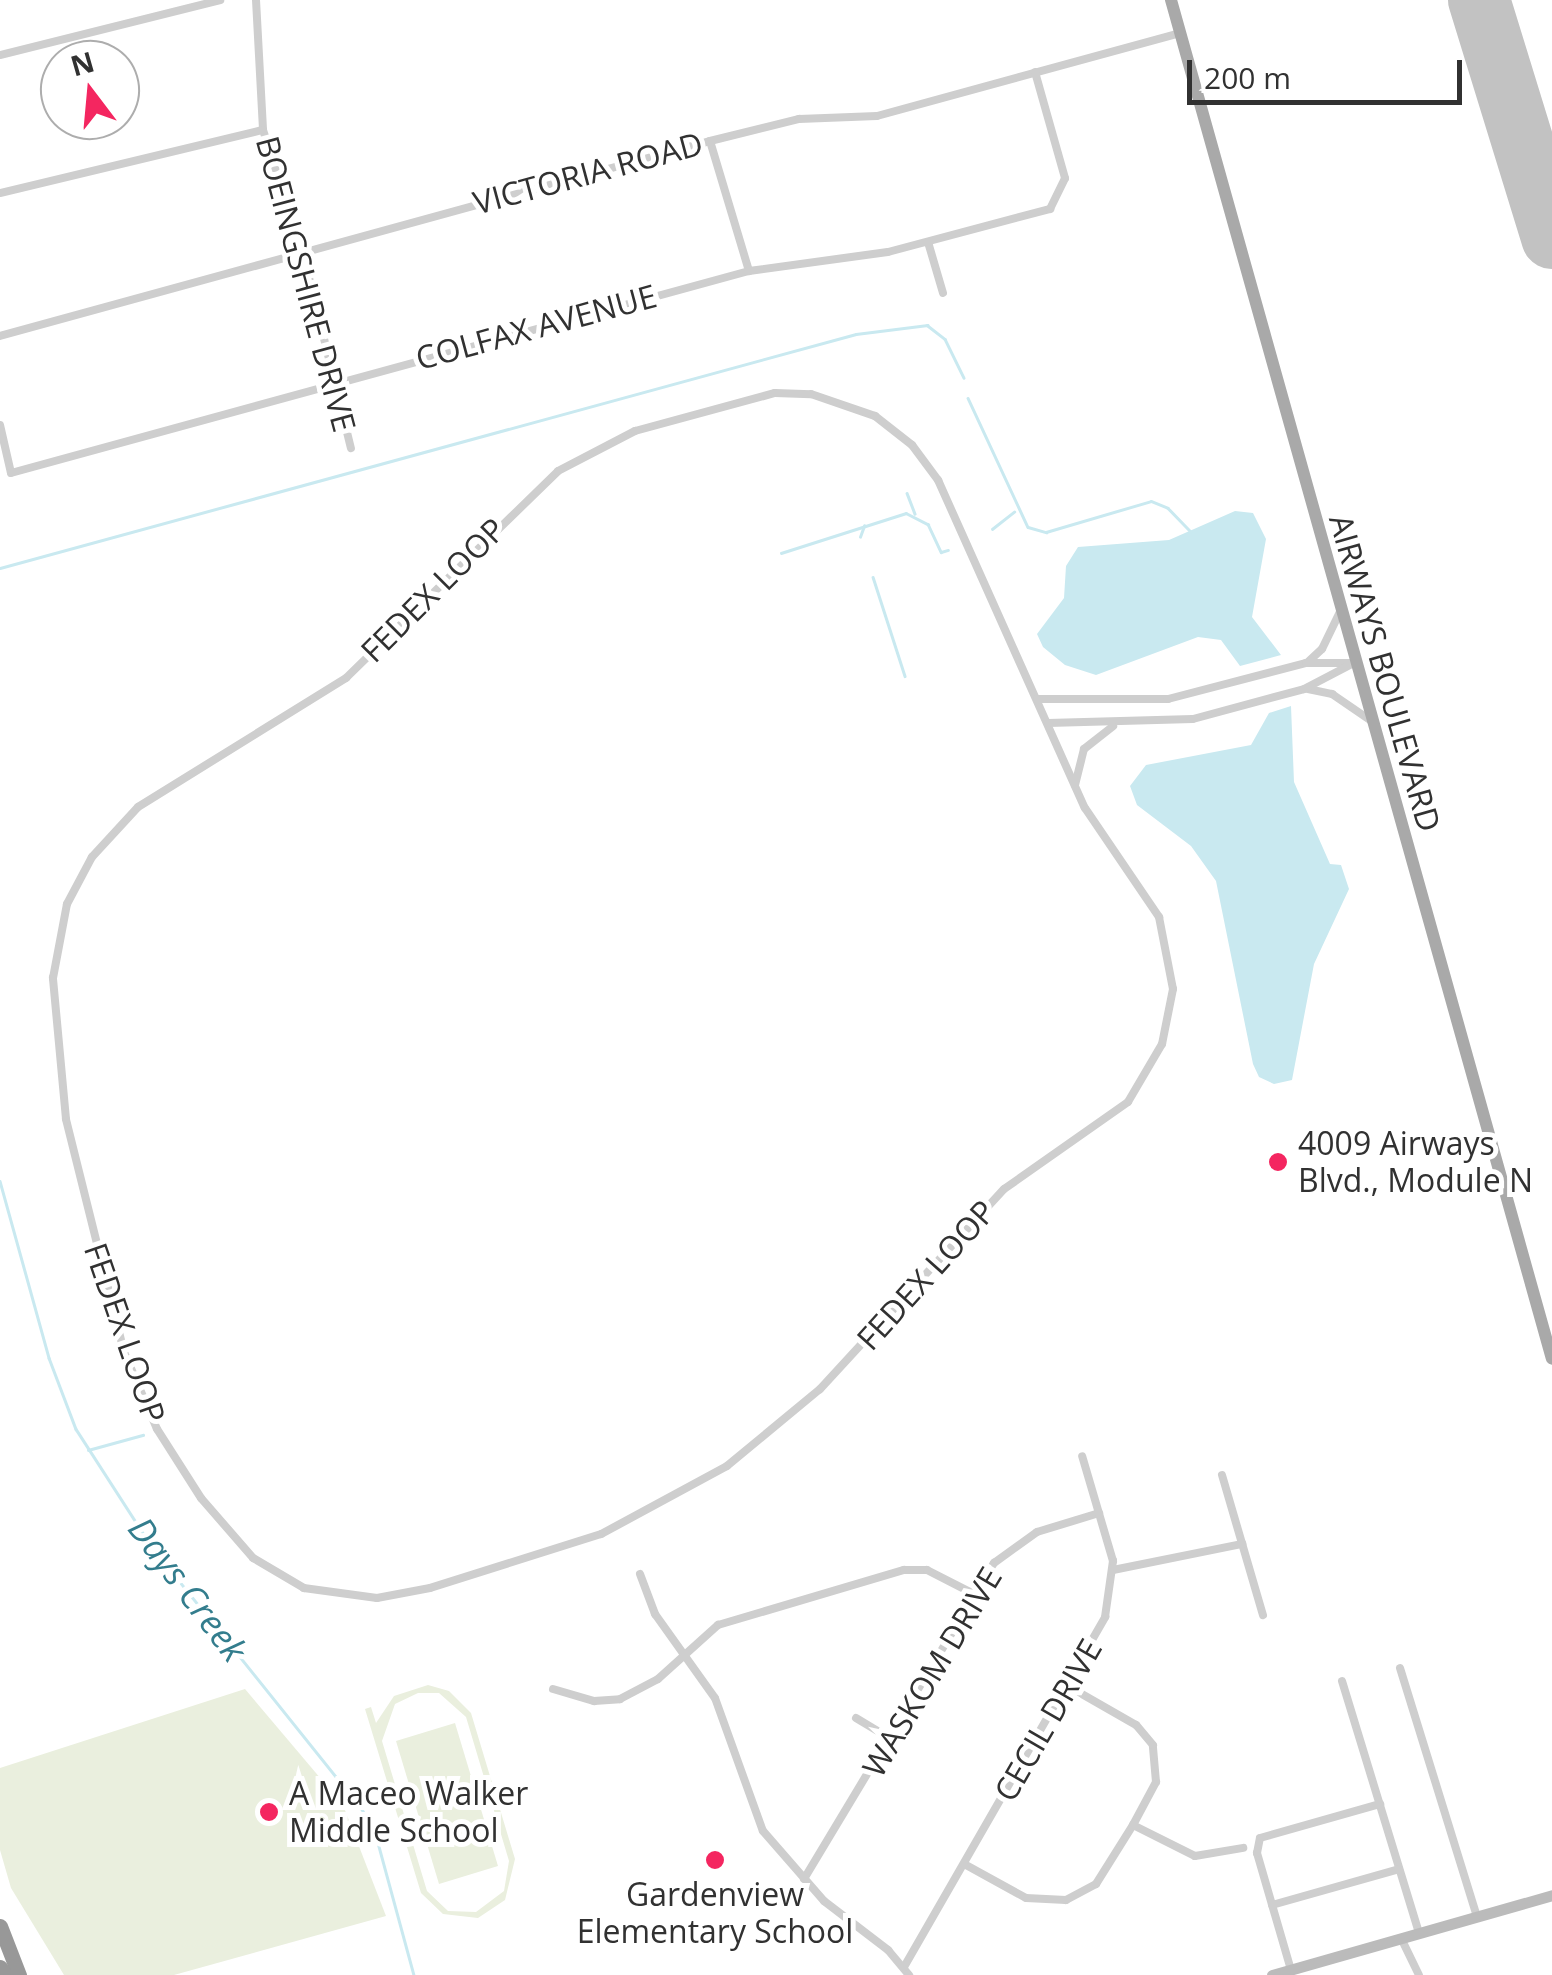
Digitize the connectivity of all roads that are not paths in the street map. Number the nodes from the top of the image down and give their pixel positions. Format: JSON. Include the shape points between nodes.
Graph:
{"nodes":[{"id":1,"x":220,"y":0,"type":"edge"},
{"id":2,"x":256,"y":0,"type":"edge"},
{"id":3,"x":1171,"y":0,"type":"edge"},
{"id":4,"x":1180,"y":33,"type":"junction"},
{"id":5,"x":0,"y":55,"type":"edge"},
{"id":6,"x":1035,"y":72,"type":"junction"},
{"id":7,"x":263,"y":130,"type":"junction"},
{"id":8,"x":710,"y":141,"type":"junction"},
{"id":9,"x":0,"y":193,"type":"edge"},
{"id":10,"x":928,"y":242,"type":"junction"},
{"id":11,"x":302,"y":249,"type":"junction"},
{"id":12,"x":749,"y":271,"type":"junction"},
{"id":13,"x":943,"y":293,"type":"dead end"},
{"id":14,"x":0,"y":336,"type":"edge"},
{"id":15,"x":334,"y":381,"type":"junction"},
{"id":16,"x":0,"y":425,"type":"edge"},
{"id":17,"x":350,"y":448,"type":"dead end"},
{"id":18,"x":1340,"y":612,"type":"junction"},
{"id":19,"x":1354,"y":662,"type":"junction"},
{"id":20,"x":1306,"y":664,"type":"junction"},
{"id":21,"x":1304,"y":689,"type":"junction"},
{"id":22,"x":1210,"y":691,"type":"junction"},
{"id":23,"x":1037,"y":699,"type":"junction"},
{"id":24,"x":1216,"y":714,"type":"junction"},
{"id":25,"x":1370,"y":720,"type":"junction"},
{"id":26,"x":1048,"y":723,"type":"junction"},
{"id":27,"x":1113,"y":726,"type":"junction"},
{"id":28,"x":1074,"y":785,"type":"junction"},
{"id":29,"x":1552,"y":1359,"type":"edge"},
{"id":30,"x":1082,"y":1456,"type":"dead end"},
{"id":31,"x":1222,"y":1475,"type":"dead end"},
{"id":32,"x":1099,"y":1514,"type":"junction"},
{"id":33,"x":1242,"y":1544,"type":"junction"},
{"id":34,"x":1114,"y":1570,"type":"junction"},
{"id":35,"x":640,"y":1574,"type":"dead end"},
{"id":36,"x":974,"y":1594,"type":"junction"},
{"id":37,"x":1262,"y":1615,"type":"dead end"},
{"id":38,"x":686,"y":1656,"type":"junction"},
{"id":39,"x":1400,"y":1668,"type":"dead end"},
{"id":40,"x":1342,"y":1681,"type":"dead end"},
{"id":41,"x":1068,"y":1686,"type":"junction"},
{"id":42,"x":552,"y":1689,"type":"dead end"},
{"id":43,"x":856,"y":1718,"type":"dead end"},
{"id":44,"x":891,"y":1738,"type":"junction"},
{"id":45,"x":1380,"y":1804,"type":"junction"},
{"id":46,"x":1133,"y":1825,"type":"junction"},
{"id":47,"x":1243,"y":1848,"type":"dead end"},
{"id":48,"x":966,"y":1865,"type":"junction"},
{"id":49,"x":1399,"y":1868,"type":"junction"},
{"id":50,"x":804,"y":1879,"type":"junction"},
{"id":51,"x":1548,"y":1898,"type":"edge"},
{"id":52,"x":1272,"y":1905,"type":"junction"},
{"id":53,"x":1477,"y":1916,"type":"junction"},
{"id":54,"x":0,"y":1926,"type":"edge"},
{"id":55,"x":1419,"y":1932,"type":"junction"},
{"id":56,"x":1401,"y":1938,"type":"junction"},
{"id":57,"x":0,"y":1967,"type":"edge"},
{"id":58,"x":1291,"y":1970,"type":"junction"},
{"id":59,"x":906,"y":1971,"type":"edge"},
{"id":60,"x":5,"y":1975,"type":"edge"},
{"id":61,"x":19,"y":1975,"type":"edge"},
{"id":62,"x":1272,"y":1975,"type":"edge"},
{"id":63,"x":1419,"y":1975,"type":"edge"}],
"edges":[{"from":1,"to":5,"type":"street"},
{"from":2,"to":7,"type":"street","name":"BOEINGSHIRE DRIVE"},
{"from":3,"to":4,"type":"main road","name":"AIRWAYS BOULEVARD"},
{"from":4,"to":6,"type":"street","name":"VICTORIA ROAD"},
{"from":4,"to":18,"type":"main road","name":"AIRWAYS BOULEVARD"},
{"from":6,"to":8,"type":"street","name":"VICTORIA ROAD","via":[[877,116],[799,119]]},
{"from":6,"to":10,"type":"street","name":"COLFAX AVENUE","via":[[1065,178],[1061,197],[1050,208]]},
{"from":7,"to":9,"type":"street"},
{"from":7,"to":11,"type":"street","name":"BOEINGSHIRE DRIVE"},
{"from":8,"to":11,"type":"street","name":"VICTORIA ROAD"},
{"from":8,"to":12,"type":"street"},
{"from":10,"to":12,"type":"street","name":"COLFAX AVENUE"},
{"from":10,"to":13,"type":"street"},
{"from":11,"to":14,"type":"street","name":"VICTORIA ROAD"},
{"from":11,"to":15,"type":"street","name":"BOEINGSHIRE DRIVE"},
{"from":12,"to":15,"type":"street","name":"COLFAX AVENUE"},
{"from":15,"to":16,"type":"street","name":"COLFAX AVENUE","via":[[10,472]]},
{"from":15,"to":17,"type":"street","name":"BOEINGSHIRE DRIVE"},
{"from":18,"to":19,"type":"main road","name":"AIRWAYS BOULEVARD"},
{"from":18,"to":20,"type":"street","via":[[1322,650]]},
{"from":19,"to":20,"type":"street"},
{"from":19,"to":21,"type":"street"},
{"from":19,"to":25,"type":"main road","name":"AIRWAYS BOULEVARD"},
{"from":20,"to":22,"type":"street"},
{"from":21,"to":24,"type":"street"},
{"from":21,"to":25,"type":"street","via":[[1323,690]]},
{"from":22,"to":23,"type":"street","via":[[1146,701]]},
{"from":22,"to":24,"type":"street"},
{"from":23,"to":26,"type":"street","name":"FEDEX LOOP"},
{"from":23,"to":28,"type":"street","name":"FEDEX LOOP","via":[[922,456],[862,409],[811,394],[775,393],[636,431],[558,471],[346,678],[152,796],[114,830],[74,889],[57,940],[53,997],[69,1138],[96,1253],[143,1400],[182,1471],[238,1544],[277,1574],[321,1594],[400,1596],[556,1551],[634,1519],[727,1466],[793,1414],[1004,1189],[1128,1102],[1162,1044],[1173,989],[1164,929]]},
{"from":24,"to":27,"type":"street"},
{"from":25,"to":29,"type":"main road","name":"AIRWAYS BOULEVARD"},
{"from":26,"to":27,"type":"street"},
{"from":26,"to":28,"type":"street","name":"FEDEX LOOP"},
{"from":27,"to":28,"type":"street","via":[[1084,749]]},
{"from":30,"to":32,"type":"street","name":"CECIL DRIVE"},
{"from":31,"to":33,"type":"street"},
{"from":32,"to":34,"type":"street","name":"CECIL DRIVE"},
{"from":32,"to":36,"type":"street","name":"WASKOM DRIVE","via":[[1025,1538],[994,1563]]},
{"from":33,"to":34,"type":"street"},
{"from":33,"to":37,"type":"street"},
{"from":34,"to":41,"type":"street","name":"CECIL DRIVE","via":[[1106,1616]]},
{"from":35,"to":38,"type":"street","via":[[656,1614]]},
{"from":36,"to":38,"type":"street","via":[[927,1570],[904,1570],[728,1621]]},
{"from":36,"to":44,"type":"street","name":"WASKOM DRIVE"},
{"from":38,"to":42,"type":"street","via":[[620,1699],[594,1701]]},
{"from":38,"to":50,"type":"street","via":[[720,1710],[757,1821]]},
{"from":39,"to":53,"type":"street"},
{"from":40,"to":45,"type":"street"},
{"from":41,"to":46,"type":"street","via":[[1136,1725],[1152,1745],[1156,1782]]},
{"from":41,"to":48,"type":"street","name":"CECIL DRIVE"},
{"from":43,"to":44,"type":"street"},
{"from":44,"to":50,"type":"street","name":"WASKOM DRIVE"},
{"from":45,"to":49,"type":"street"},
{"from":45,"to":52,"type":"street","via":[[1260,1838],[1257,1853]]},
{"from":46,"to":47,"type":"street","via":[[1195,1856]]},
{"from":46,"to":48,"type":"street","via":[[1096,1884],[1066,1900],[1026,1898]]},
{"from":48,"to":59,"type":"street","name":"CECIL DRIVE"},
{"from":49,"to":52,"type":"street"},
{"from":49,"to":55,"type":"street"},
{"from":50,"to":59,"type":"street"},
{"from":51,"to":53,"type":"main road"},
{"from":52,"to":58,"type":"street"},
{"from":53,"to":55,"type":"main road"},
{"from":54,"to":61,"type":"highway"},
{"from":55,"to":56,"type":"main road"},
{"from":56,"to":58,"type":"main road"},
{"from":56,"to":63,"type":"street"},
{"from":57,"to":60,"type":"highway"},
{"from":58,"to":62,"type":"main road"}]}
